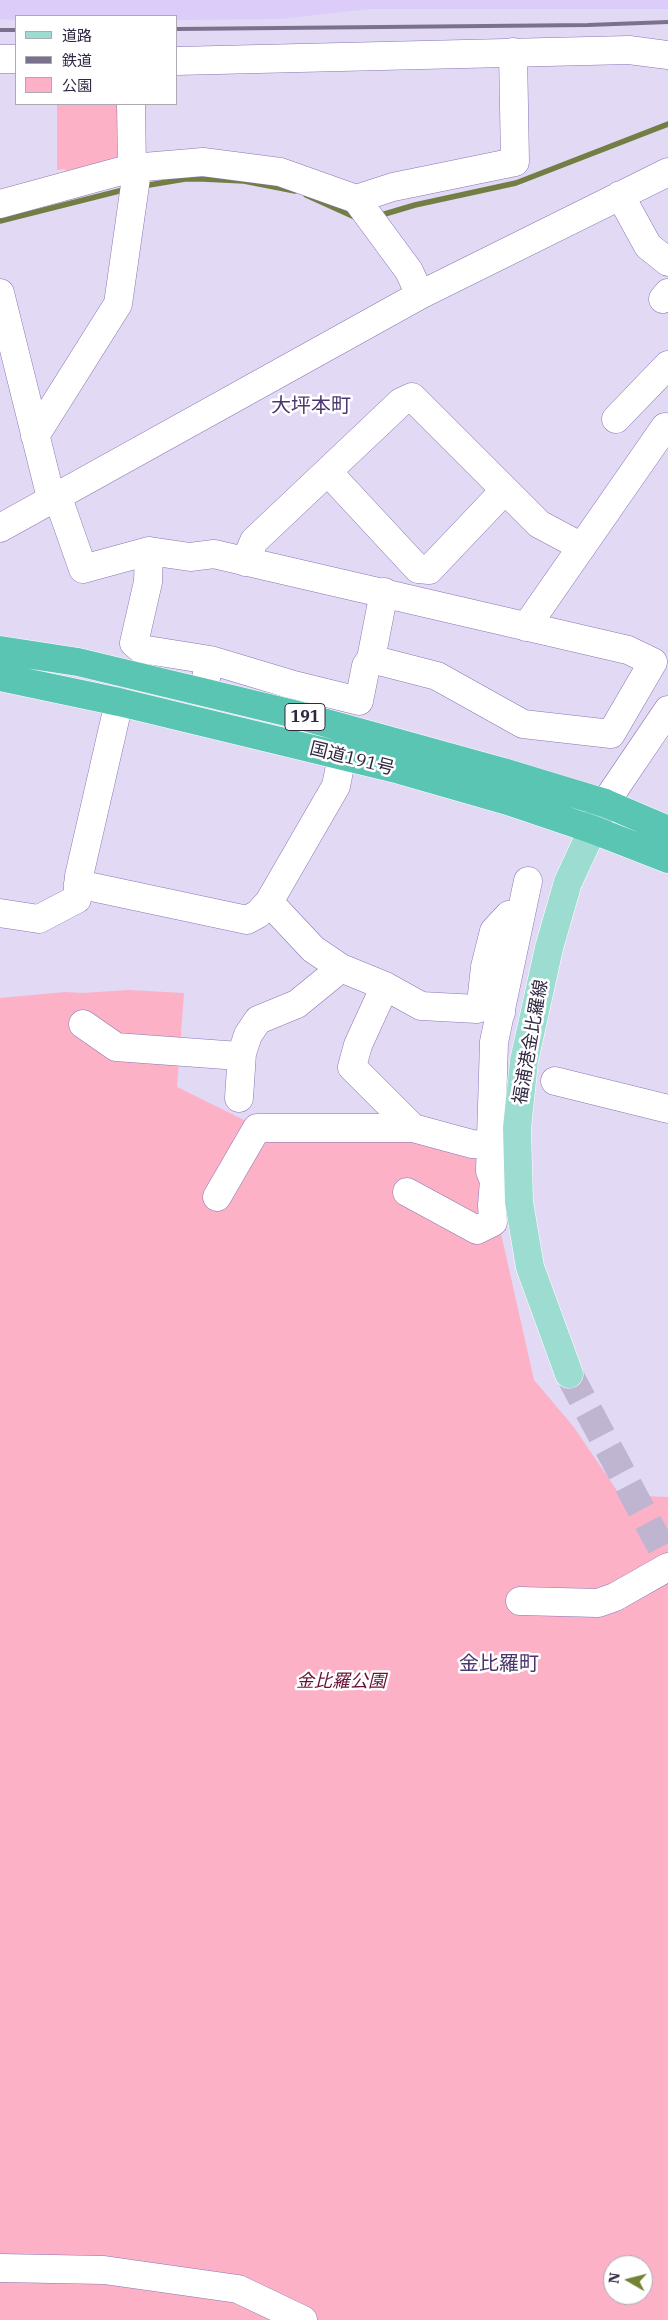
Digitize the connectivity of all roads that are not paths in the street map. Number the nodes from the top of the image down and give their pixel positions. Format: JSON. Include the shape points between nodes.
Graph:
{"nodes":[{"id":1,"x":513,"y":52,"type":"junction"},
{"id":2,"x":668,"y":55,"type":"edge"},
{"id":3,"x":0,"y":59,"type":"edge"},
{"id":4,"x":15,"y":59,"type":"edge"},
{"id":5,"x":178,"y":61,"type":"edge"},
{"id":6,"x":131,"y":105,"type":"edge"},
{"id":7,"x":668,"y":172,"type":"edge"},
{"id":8,"x":134,"y":182,"type":"junction"},
{"id":9,"x":620,"y":196,"type":"junction"},
{"id":10,"x":0,"y":204,"type":"edge"},
{"id":11,"x":366,"y":212,"type":"junction"},
{"id":12,"x":668,"y":262,"type":"edge"},
{"id":13,"x":0,"y":293,"type":"edge"},
{"id":14,"x":420,"y":295,"type":"junction"},
{"id":15,"x":668,"y":365,"type":"edge"},
{"id":16,"x":616,"y":419,"type":"dead end"},
{"id":17,"x":662,"y":425,"type":"edge"},
{"id":18,"x":35,"y":436,"type":"junction"},
{"id":19,"x":328,"y":472,"type":"junction"},
{"id":20,"x":504,"y":491,"type":"junction"},
{"id":21,"x":54,"y":496,"type":"junction"},
{"id":22,"x":0,"y":528,"type":"edge"},
{"id":23,"x":613,"y":530,"type":"dead end"},
{"id":24,"x":582,"y":547,"type":"junction"},
{"id":25,"x":149,"y":552,"type":"junction"},
{"id":26,"x":245,"y":562,"type":"junction"},
{"id":27,"x":384,"y":592,"type":"junction"},
{"id":28,"x":537,"y":630,"type":"junction"},
{"id":29,"x":0,"y":650,"type":"edge"},
{"id":30,"x":371,"y":659,"type":"junction"},
{"id":31,"x":210,"y":660,"type":"junction"},
{"id":32,"x":0,"y":677,"type":"edge"},
{"id":33,"x":202,"y":692,"type":"junction"},
{"id":34,"x":119,"y":702,"type":"junction"},
{"id":35,"x":668,"y":710,"type":"edge"},
{"id":36,"x":342,"y":756,"type":"junction"},
{"id":37,"x":605,"y":803,"type":"junction"},
{"id":38,"x":591,"y":829,"type":"junction"},
{"id":39,"x":668,"y":830,"type":"edge"},
{"id":40,"x":668,"y":859,"type":"edge"},
{"id":41,"x":78,"y":884,"type":"junction"},
{"id":42,"x":269,"y":902,"type":"junction"},
{"id":43,"x":0,"y":913,"type":"edge"},
{"id":44,"x":509,"y":915,"type":"junction"},
{"id":45,"x":341,"y":968,"type":"junction"},
{"id":46,"x":510,"y":970,"type":"junction"},
{"id":47,"x":541,"y":981,"type":"junction"},
{"id":48,"x":385,"y":986,"type":"junction"},
{"id":49,"x":494,"y":1009,"type":"junction"},
{"id":50,"x":304,"y":1012,"type":"dead end"},
{"id":51,"x":83,"y":1024,"type":"dead end"},
{"id":52,"x":242,"y":1053,"type":"junction"},
{"id":53,"x":555,"y":1081,"type":"dead end"},
{"id":54,"x":239,"y":1098,"type":"dead end"},
{"id":55,"x":668,"y":1108,"type":"edge"},
{"id":56,"x":413,"y":1128,"type":"junction"},
{"id":57,"x":491,"y":1145,"type":"junction"},
{"id":58,"x":407,"y":1192,"type":"dead end"},
{"id":59,"x":218,"y":1197,"type":"dead end"},
{"id":60,"x":568,"y":1374,"type":"tunnel mouth"},
{"id":61,"x":668,"y":1567,"type":"edge"},
{"id":62,"x":520,"y":1601,"type":"dead end"},
{"id":63,"x":0,"y":2268,"type":"edge"},
{"id":64,"x":303,"y":2320,"type":"edge"}],
"edges":[{"from":1,"to":2,"type":"street","via":[[629,50]]},
{"from":1,"to":5,"type":"street"},
{"from":1,"to":11,"type":"street","via":[[515,162],[393,187]]},
{"from":3,"to":4,"type":"street"},
{"from":6,"to":8,"type":"street"},
{"from":7,"to":9,"type":"street"},
{"from":8,"to":10,"type":"street"},
{"from":8,"to":11,"type":"street","via":[[203,162],[242,165],[297,176]]},
{"from":8,"to":18,"type":"street","via":[[118,304]]},
{"from":9,"to":12,"type":"street","via":[[648,246]]},
{"from":9,"to":14,"type":"street"},
{"from":11,"to":14,"type":"street","via":[[408,271]]},
{"from":13,"to":18,"type":"street"},
{"from":14,"to":21,"type":"street"},
{"from":15,"to":16,"type":"street"},
{"from":17,"to":24,"type":"street"},
{"from":18,"to":21,"type":"street"},
{"from":19,"to":20,"type":"street","via":[[401,402],[412,397]]},
{"from":19,"to":20,"type":"street","via":[[418,569],[429,570]]},
{"from":19,"to":26,"type":"street","via":[[254,541]]},
{"from":20,"to":24,"type":"street","via":[[539,524]]},
{"from":21,"to":22,"type":"street"},
{"from":21,"to":25,"type":"street","via":[[83,569]]},
{"from":23,"to":28,"type":"street","via":[[551,616]]},
{"from":24,"to":28,"type":"street"},
{"from":25,"to":26,"type":"street","via":[[190,557],[214,554]]},
{"from":25,"to":31,"type":"street","via":[[148,582],[134,643],[141,649]]},
{"from":26,"to":27,"type":"street"},
{"from":27,"to":28,"type":"street"},
{"from":27,"to":30,"type":"street"},
{"from":28,"to":30,"type":"street","via":[[628,650],[653,662],[611,734],[523,724],[449,681]]},
{"from":29,"to":33,"type":"highway","name":"国道191号","number":"191","via":[[78,662]]},
{"from":30,"to":31,"type":"street","via":[[366,666],[359,701]]},
{"from":31,"to":33,"type":"street"},
{"from":32,"to":34,"type":"highway","name":"国道191号","number":"191"},
{"from":33,"to":37,"type":"highway","name":"国道191号","number":"191","via":[[290,713]]},
{"from":34,"to":36,"type":"highway","name":"国道191号","number":"191"},
{"from":34,"to":41,"type":"street"},
{"from":35,"to":37,"type":"street"},
{"from":36,"to":38,"type":"highway","name":"国道191号","number":"191","via":[[508,801]]},
{"from":36,"to":42,"type":"street","via":[[336,786]]},
{"from":37,"to":38,"type":"main road","name":"福浦港金比羅線"},
{"from":37,"to":39,"type":"highway","name":"国道191号","number":"191"},
{"from":38,"to":40,"type":"highway","name":"国道191号","number":"191"},
{"from":38,"to":47,"type":"main road","name":"福浦港金比羅線","via":[[568,882]]},
{"from":41,"to":42,"type":"street","via":[[247,920]]},
{"from":41,"to":43,"type":"street","via":[[77,898],[40,919]]},
{"from":42,"to":45,"type":"street","via":[[313,949]]},
{"from":44,"to":46,"type":"street","via":[[500,957],[501,965]]},
{"from":44,"to":46,"type":"street","via":[[515,898],[527,885]]},
{"from":44,"to":49,"type":"street","via":[[494,931],[485,967],[482,994]]},
{"from":45,"to":48,"type":"street"},
{"from":45,"to":50,"type":"street","via":[[324,993]]},
{"from":45,"to":52,"type":"street","via":[[297,1004],[258,1020]]},
{"from":46,"to":47,"type":"street"},
{"from":46,"to":49,"type":"street"},
{"from":47,"to":60,"type":"main road","name":"福浦港金比羅線","via":[[523,1071],[517,1128],[519,1202],[530,1266]]},
{"from":48,"to":49,"type":"street","via":[[422,1006]]},
{"from":48,"to":56,"type":"street","via":[[358,1045],[352,1067]]},
{"from":49,"to":57,"type":"street"},
{"from":51,"to":52,"type":"street","via":[[116,1047],[239,1056]]},
{"from":52,"to":54,"type":"street"},
{"from":53,"to":55,"type":"street"},
{"from":56,"to":57,"type":"street","via":[[472,1144]]},
{"from":56,"to":59,"type":"street","via":[[257,1128]]},
{"from":57,"to":58,"type":"street","via":[[493,1222],[477,1230]]},
{"from":61,"to":62,"type":"street","via":[[598,1603]]},
{"from":63,"to":64,"type":"street","via":[[104,2270],[238,2289]]}]}
